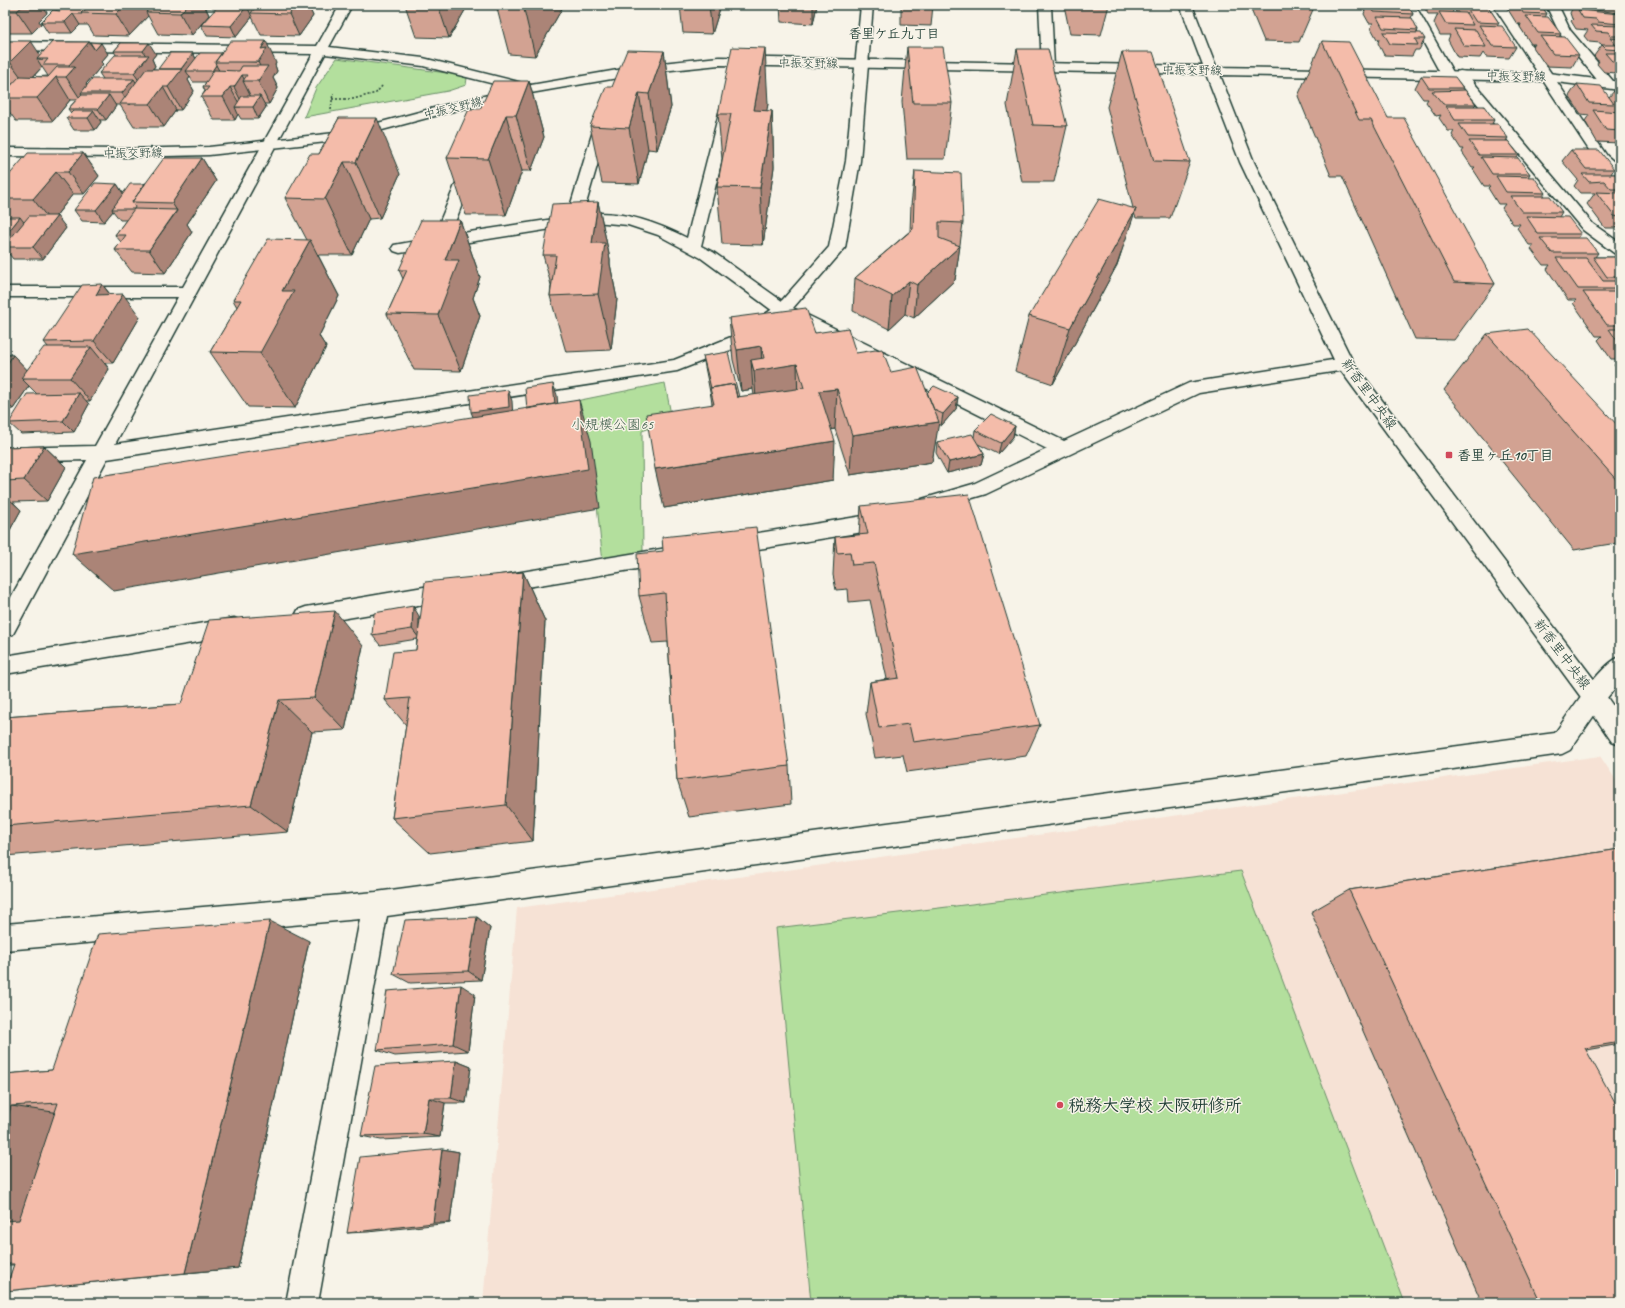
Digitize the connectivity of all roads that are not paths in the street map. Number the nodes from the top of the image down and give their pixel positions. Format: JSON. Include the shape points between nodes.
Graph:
{"nodes":[{"id":1,"x":346,"y":5,"type":"edge"},
{"id":2,"x":867,"y":5,"type":"edge"},
{"id":3,"x":1045,"y":5,"type":"edge"},
{"id":4,"x":1186,"y":5,"type":"edge"},
{"id":5,"x":1409,"y":5,"type":"edge"},
{"id":6,"x":1499,"y":5,"type":"edge"},
{"id":7,"x":1552,"y":5,"type":"edge"},
{"id":8,"x":5,"y":46,"type":"edge"},
{"id":9,"x":321,"y":50,"type":"junction"},
{"id":10,"x":863,"y":64,"type":"junction"},
{"id":11,"x":1048,"y":67,"type":"junction"},
{"id":12,"x":1213,"y":70,"type":"junction"},
{"id":13,"x":1454,"y":75,"type":"junction"},
{"id":14,"x":1548,"y":77,"type":"junction"},
{"id":15,"x":1614,"y":85,"type":"edge"},
{"id":16,"x":532,"y":89,"type":"junction"},
{"id":17,"x":728,"y":109,"type":"edge"},
{"id":18,"x":606,"y":114,"type":"edge"},
{"id":19,"x":269,"y":145,"type":"junction"},
{"id":20,"x":5,"y":152,"type":"edge"},
{"id":21,"x":475,"y":153,"type":"edge"},
{"id":22,"x":1620,"y":174,"type":"edge"},
{"id":23,"x":574,"y":220,"type":"junction"},
{"id":24,"x":440,"y":241,"type":"junction"},
{"id":25,"x":400,"y":248,"type":"dead end"},
{"id":26,"x":693,"y":248,"type":"junction"},
{"id":27,"x":1620,"y":250,"type":"edge"},
{"id":28,"x":5,"y":292,"type":"edge"},
{"id":29,"x":188,"y":292,"type":"junction"},
{"id":30,"x":783,"y":310,"type":"junction"},
{"id":31,"x":1346,"y":364,"type":"junction"},
{"id":32,"x":1063,"y":449,"type":"junction"},
{"id":33,"x":100,"y":453,"type":"junction"},
{"id":34,"x":5,"y":455,"type":"edge"},
{"id":35,"x":714,"y":548,"type":"edge"},
{"id":36,"x":682,"y":554,"type":"edge"},
{"id":37,"x":288,"y":618,"type":"edge"},
{"id":38,"x":249,"y":625,"type":"edge"},
{"id":39,"x":5,"y":628,"type":"edge"},
{"id":40,"x":5,"y":665,"type":"edge"},
{"id":41,"x":1620,"y":666,"type":"edge"},
{"id":42,"x":1594,"y":698,"type":"junction"},
{"id":43,"x":1620,"y":709,"type":"edge"},
{"id":44,"x":1620,"y":735,"type":"edge"},
{"id":45,"x":376,"y":905,"type":"junction"},
{"id":46,"x":5,"y":937,"type":"edge"},
{"id":47,"x":302,"y":1303,"type":"edge"}],
"edges":[{"from":1,"to":9,"type":"street"},
{"from":2,"to":10,"type":"street"},
{"from":3,"to":11,"type":"street"},
{"from":4,"to":12,"type":"street","name":"新香里中央線"},
{"from":5,"to":13,"type":"street"},
{"from":6,"to":14,"type":"street"},
{"from":7,"to":15,"type":"street","via":[[1564,31],[1583,55]]},
{"from":8,"to":9,"type":"street"},
{"from":9,"to":16,"type":"street","via":[[423,62]]},
{"from":9,"to":19,"type":"street"},
{"from":10,"to":11,"type":"street","name":"中振交野線"},
{"from":10,"to":16,"type":"street","name":"中振交野線","via":[[719,62],[652,68]]},
{"from":10,"to":30,"type":"street","via":[[853,161],[837,248]]},
{"from":11,"to":12,"type":"street","name":"中振交野線"},
{"from":12,"to":13,"type":"street","name":"中振交野線"},
{"from":12,"to":31,"type":"street","name":"新香里中央線","via":[[1247,162]]},
{"from":13,"to":14,"type":"street","name":"中振交野線"},
{"from":13,"to":27,"type":"street","via":[[1588,227]]},
{"from":14,"to":15,"type":"street","name":"中振交野線"},
{"from":14,"to":22,"type":"street","via":[[1602,159]]},
{"from":16,"to":19,"type":"street","name":"中振交野線","via":[[345,136]]},
{"from":17,"to":26,"type":"street"},
{"from":18,"to":23,"type":"street"},
{"from":19,"to":20,"type":"street","name":"中振交野線","via":[[209,151]]},
{"from":19,"to":29,"type":"street"},
{"from":21,"to":24,"type":"street"},
{"from":23,"to":24,"type":"street"},
{"from":23,"to":26,"type":"street","via":[[595,217],[630,221],[663,232]]},
{"from":24,"to":25,"type":"street"},
{"from":26,"to":30,"type":"street","via":[[707,255]]},
{"from":28,"to":29,"type":"street"},
{"from":29,"to":33,"type":"street"},
{"from":30,"to":32,"type":"street"},
{"from":30,"to":33,"type":"street","via":[[737,341],[677,365]]},
{"from":31,"to":32,"type":"street","via":[[1195,387]]},
{"from":31,"to":42,"type":"street","name":"新香里中央線"},
{"from":32,"to":35,"type":"street","via":[[979,488],[863,524]]},
{"from":33,"to":34,"type":"street"},
{"from":33,"to":39,"type":"street"},
{"from":36,"to":37,"type":"street"},
{"from":38,"to":40,"type":"street"},
{"from":41,"to":42,"type":"street"},
{"from":42,"to":43,"type":"street","name":"新香里中央線"},
{"from":42,"to":44,"type":"street"},
{"from":42,"to":45,"type":"street","via":[[1562,743]]},
{"from":45,"to":46,"type":"street"},
{"from":45,"to":47,"type":"street"}]}
